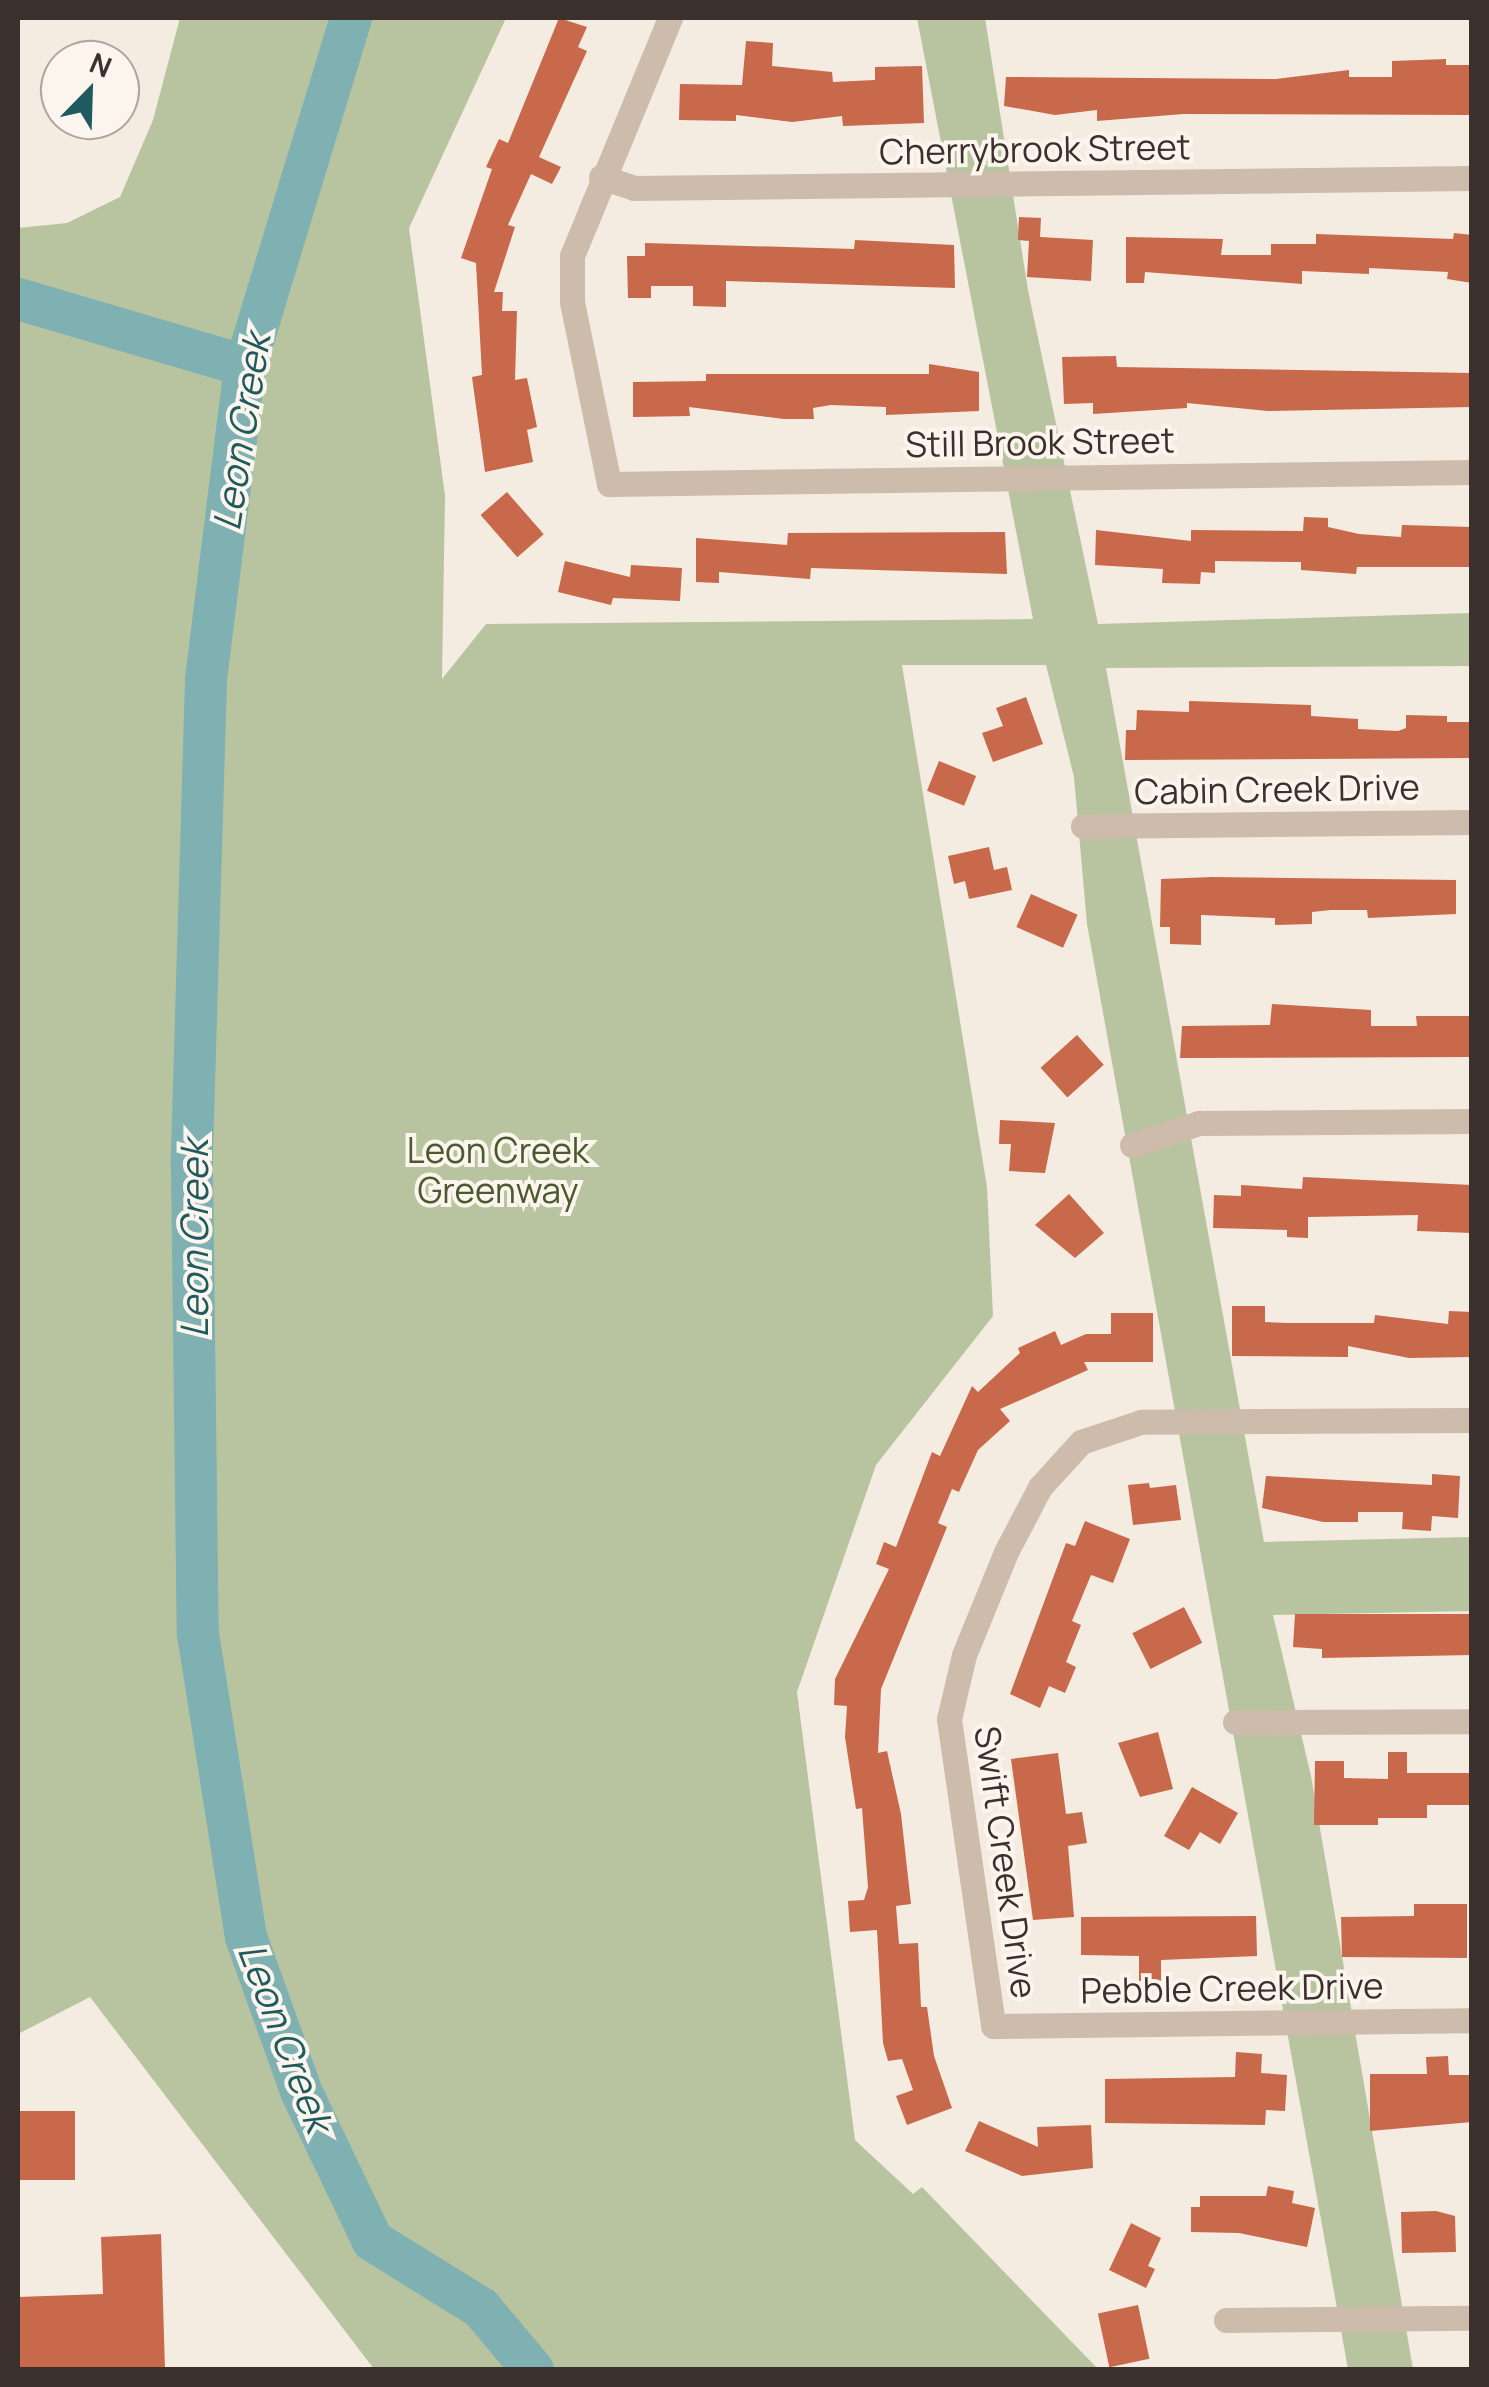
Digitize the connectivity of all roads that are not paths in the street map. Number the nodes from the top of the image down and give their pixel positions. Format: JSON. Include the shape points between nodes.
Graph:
{"nodes":[{"id":1,"x":670,"y":18,"type":"edge"},
{"id":2,"x":601,"y":176,"type":"junction"},
{"id":3,"x":1472,"y":178,"type":"edge"},
{"id":4,"x":1472,"y":472,"type":"edge"},
{"id":5,"x":1472,"y":822,"type":"edge"},
{"id":6,"x":1083,"y":826,"type":"dead end"},
{"id":7,"x":1472,"y":1121,"type":"edge"},
{"id":8,"x":1132,"y":1146,"type":"dead end"},
{"id":9,"x":1472,"y":1420,"type":"edge"},
{"id":10,"x":1472,"y":1721,"type":"edge"},
{"id":11,"x":1235,"y":1722,"type":"dead end"},
{"id":12,"x":1472,"y":2020,"type":"edge"},
{"id":13,"x":994,"y":2026,"type":"joint"},
{"id":14,"x":1472,"y":2318,"type":"edge"},
{"id":15,"x":1226,"y":2320,"type":"dead end"}],
"edges":[{"from":1,"to":2,"type":"street"},
{"from":2,"to":3,"type":"street","name":"Cherrybrook Street","via":[[634,188]]},
{"from":2,"to":4,"type":"street","name":"Still Brook Street","via":[[580,226],[571,286],[609,484]]},
{"from":5,"to":6,"type":"street","name":"Cabin Creek Drive"},
{"from":7,"to":8,"type":"street","via":[[1198,1123]]},
{"from":9,"to":13,"type":"street","name":"Swift Creek Drive","via":[[1141,1422],[1082,1442],[1040,1487],[964,1656],[949,1719]]},
{"from":10,"to":11,"type":"street"},
{"from":12,"to":13,"type":"street","name":"Pebble Creek Drive"},
{"from":14,"to":15,"type":"street"}]}
